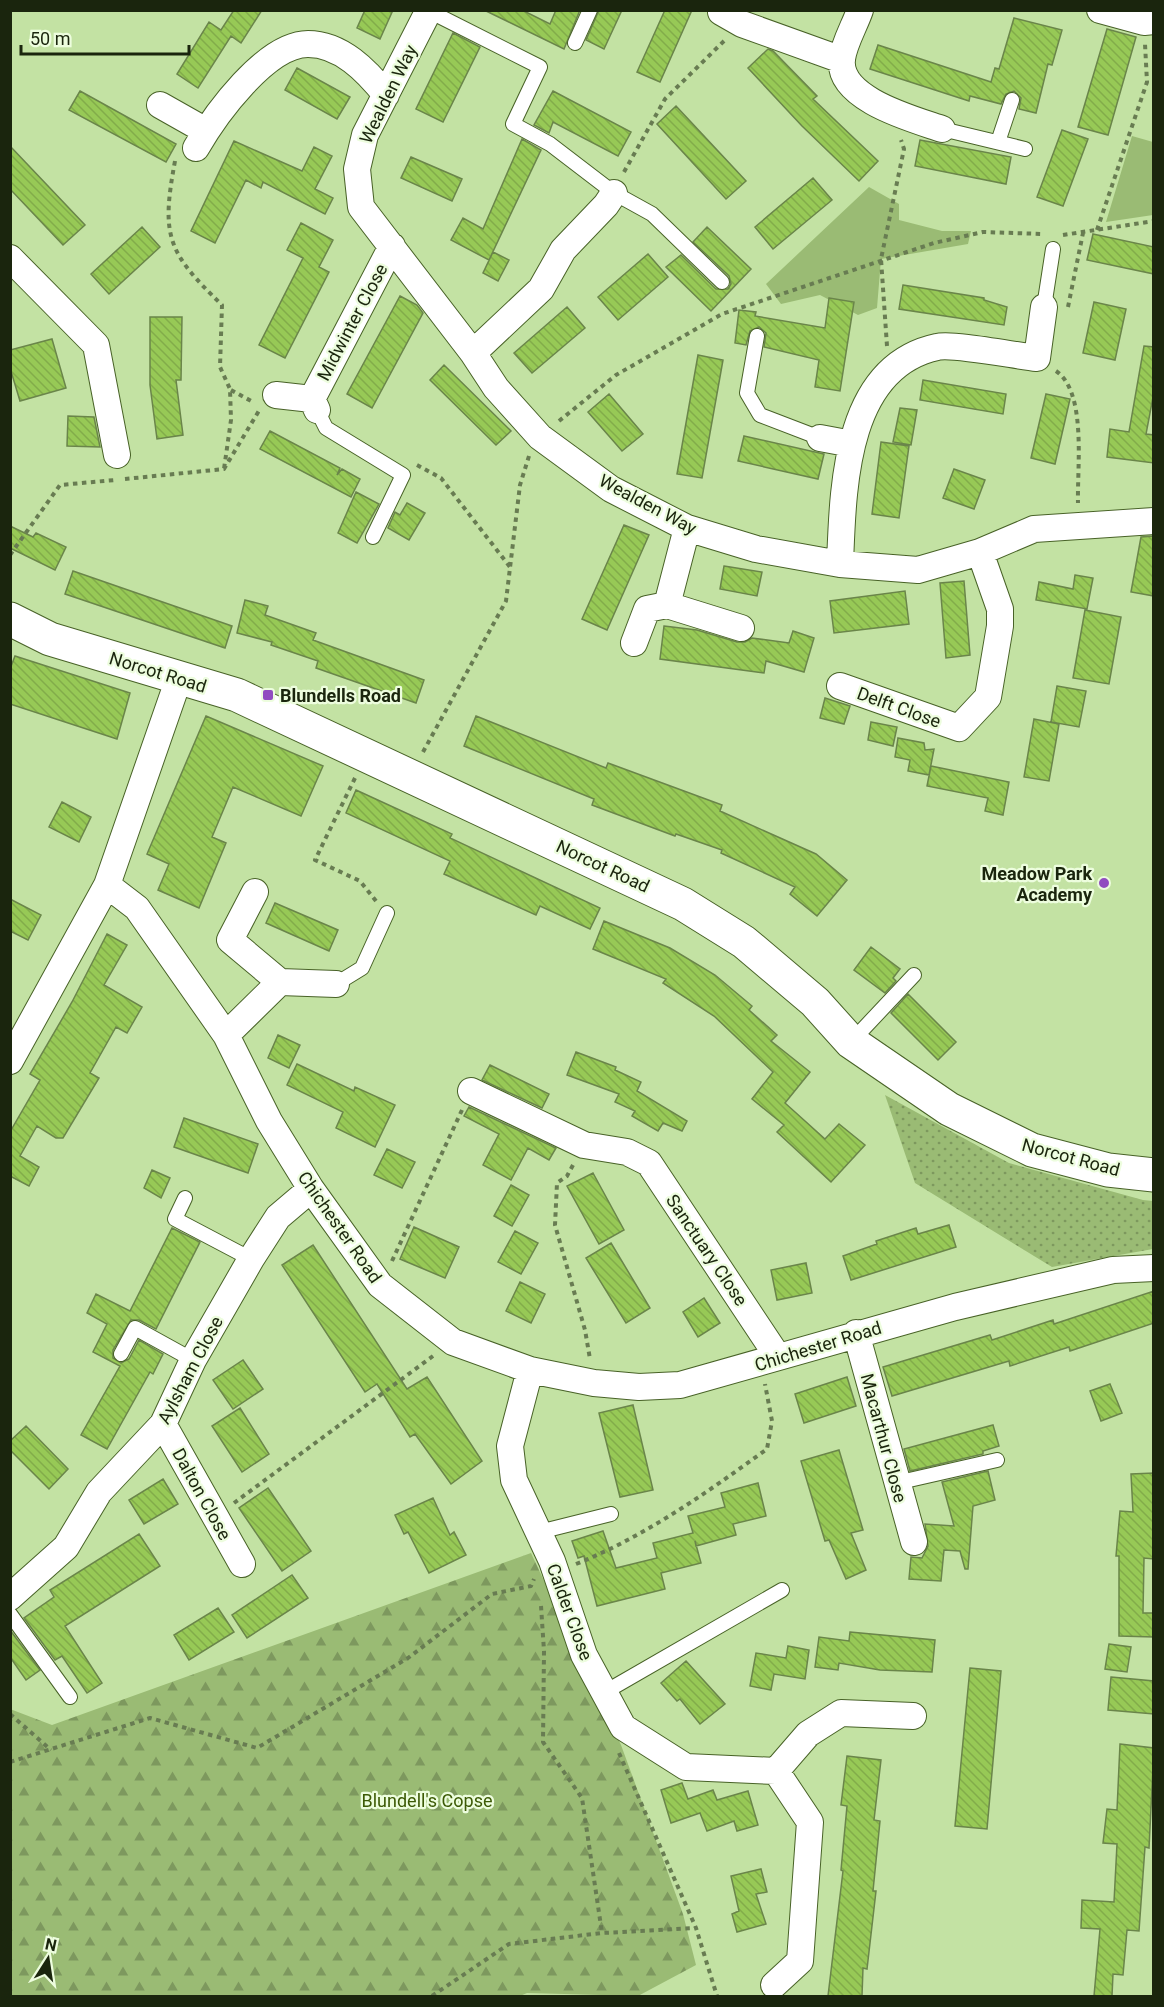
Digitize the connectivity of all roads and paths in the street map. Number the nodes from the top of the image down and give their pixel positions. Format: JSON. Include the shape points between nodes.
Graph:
{"nodes":[{"id":1,"x":591,"y":10,"type":"edge"},
{"id":2,"x":860,"y":10,"type":"edge"},
{"id":3,"x":1100,"y":10,"type":"edge"},
{"id":4,"x":429,"y":11,"type":"edge"},
{"id":5,"x":728,"y":15,"type":"edge"},
{"id":6,"x":1149,"y":22,"type":"edge"},
{"id":7,"x":575,"y":43,"type":"dead end"},
{"id":8,"x":842,"y":60,"type":"junction"},
{"id":9,"x":386,"y":95,"type":"junction"},
{"id":10,"x":1012,"y":100,"type":"dead end"},
{"id":11,"x":160,"y":105,"type":"dead end"},
{"id":12,"x":901,"y":125,"type":"junction"},
{"id":13,"x":942,"y":129,"type":"joint"},
{"id":14,"x":201,"y":139,"type":"junction"},
{"id":15,"x":998,"y":142,"type":"junction"},
{"id":16,"x":1025,"y":149,"type":"dead end"},
{"id":17,"x":614,"y":193,"type":"junction"},
{"id":18,"x":1154,"y":220,"type":"edge"},
{"id":19,"x":1097,"y":230,"type":"junction"},
{"id":20,"x":1083,"y":233,"type":"junction"},
{"id":21,"x":1049,"y":234,"type":"dead end"},
{"id":22,"x":1060,"y":235,"type":"dead end"},
{"id":23,"x":392,"y":246,"type":"junction"},
{"id":24,"x":1053,"y":249,"type":"dead end"},
{"id":25,"x":10,"y":258,"type":"edge"},
{"id":26,"x":881,"y":259,"type":"junction"},
{"id":27,"x":722,"y":282,"type":"dead end"},
{"id":28,"x":1044,"y":307,"type":"junction"},
{"id":29,"x":757,"y":336,"type":"dead end"},
{"id":30,"x":473,"y":353,"type":"junction"},
{"id":31,"x":1037,"y":358,"type":"junction"},
{"id":32,"x":900,"y":362,"type":"junction"},
{"id":33,"x":230,"y":389,"type":"junction"},
{"id":34,"x":276,"y":395,"type":"dead end"},
{"id":35,"x":315,"y":404,"type":"junction"},
{"id":36,"x":540,"y":437,"type":"junction"},
{"id":37,"x":820,"y":438,"type":"joint"},
{"id":38,"x":852,"y":444,"type":"junction"},
{"id":39,"x":117,"y":454,"type":"dead end"},
{"id":40,"x":224,"y":469,"type":"junction"},
{"id":41,"x":1154,"y":521,"type":"edge"},
{"id":42,"x":1078,"y":525,"type":"junction"},
{"id":43,"x":687,"y":528,"type":"junction"},
{"id":44,"x":372,"y":537,"type":"dead end"},
{"id":45,"x":980,"y":552,"type":"junction"},
{"id":46,"x":10,"y":555,"type":"edge"},
{"id":47,"x":840,"y":564,"type":"junction"},
{"id":48,"x":667,"y":606,"type":"junction"},
{"id":49,"x":10,"y":619,"type":"edge"},
{"id":50,"x":741,"y":628,"type":"dead end"},
{"id":51,"x":634,"y":643,"type":"dead end"},
{"id":52,"x":179,"y":678,"type":"junction"},
{"id":53,"x":840,"y":686,"type":"dead end"},
{"id":54,"x":366,"y":755,"type":"junction"},
{"id":55,"x":410,"y":776,"type":"junction"},
{"id":56,"x":107,"y":885,"type":"junction"},
{"id":57,"x":255,"y":892,"type":"dead end"},
{"id":58,"x":387,"y":913,"type":"joint"},
{"id":59,"x":914,"y":975,"type":"dead end"},
{"id":60,"x":280,"y":982,"type":"junction"},
{"id":61,"x":336,"y":984,"type":"joint"},
{"id":62,"x":226,"y":1035,"type":"junction"},
{"id":63,"x":851,"y":1042,"type":"junction"},
{"id":64,"x":10,"y":1061,"type":"edge"},
{"id":65,"x":471,"y":1091,"type":"joint"},
{"id":66,"x":584,"y":1145,"type":"junction"},
{"id":67,"x":1154,"y":1175,"type":"edge"},
{"id":68,"x":311,"y":1189,"type":"junction"},
{"id":69,"x":185,"y":1198,"type":"dead end"},
{"id":70,"x":251,"y":1259,"type":"junction"},
{"id":71,"x":1154,"y":1268,"type":"edge"},
{"id":72,"x":380,"y":1285,"type":"junction"},
{"id":73,"x":856,"y":1333,"type":"junction"},
{"id":74,"x":453,"y":1342,"type":"junction"},
{"id":75,"x":121,"y":1354,"type":"dead end"},
{"id":76,"x":193,"y":1360,"type":"junction"},
{"id":77,"x":770,"y":1360,"type":"junction"},
{"id":78,"x":530,"y":1370,"type":"junction"},
{"id":79,"x":594,"y":1383,"type":"junction"},
{"id":80,"x":163,"y":1424,"type":"junction"},
{"id":81,"x":997,"y":1460,"type":"dead end"},
{"id":82,"x":896,"y":1483,"type":"junction"},
{"id":83,"x":611,"y":1514,"type":"dead end"},
{"id":84,"x":216,"y":1517,"type":"junction"},
{"id":85,"x":539,"y":1533,"type":"junction"},
{"id":86,"x":914,"y":1542,"type":"dead end"},
{"id":87,"x":242,"y":1564,"type":"dead end"},
{"id":88,"x":554,"y":1567,"type":"junction"},
{"id":89,"x":531,"y":1586,"type":"junction"},
{"id":90,"x":782,"y":1590,"type":"dead end"},
{"id":91,"x":536,"y":1593,"type":"dead end"},
{"id":92,"x":10,"y":1597,"type":"edge"},
{"id":93,"x":540,"y":1601,"type":"dead end"},
{"id":94,"x":10,"y":1614,"type":"edge"},
{"id":95,"x":605,"y":1692,"type":"junction"},
{"id":96,"x":70,"y":1697,"type":"dead end"},
{"id":97,"x":913,"y":1716,"type":"dead end"},
{"id":98,"x":11,"y":1717,"type":"edge"},
{"id":99,"x":623,"y":1727,"type":"junction"},
{"id":100,"x":51,"y":1750,"type":"junction"},
{"id":101,"x":10,"y":1762,"type":"edge"},
{"id":102,"x":776,"y":1771,"type":"junction"},
{"id":103,"x":696,"y":1928,"type":"junction"},
{"id":104,"x":602,"y":1934,"type":"junction"},
{"id":105,"x":774,"y":1985,"type":"dead end"},
{"id":106,"x":432,"y":1996,"type":"edge"},
{"id":107,"x":717,"y":1996,"type":"edge"}],
"edges":[{"from":1,"to":7,"type":"lane"},
{"from":2,"to":8,"type":"street"},
{"from":3,"to":6,"type":"street"},
{"from":4,"to":9,"type":"street","name":"Wealden Way"},
{"from":4,"to":17,"type":"lane","via":[[540,66],[513,124],[550,144]]},
{"from":5,"to":8,"type":"street"},
{"from":5,"to":17,"type":"path","via":[[665,99]]},
{"from":6,"to":19,"type":"path","via":[[1147,82]]},
{"from":8,"to":12,"type":"street","via":[[846,80]]},
{"from":9,"to":14,"type":"street","via":[[364,68],[334,51],[307,44],[282,51],[245,81]]},
{"from":9,"to":23,"type":"street","name":"Wealden Way","via":[[365,135],[357,170],[361,207]]},
{"from":10,"to":15,"type":"lane"},
{"from":11,"to":14,"type":"street"},
{"from":12,"to":13,"type":"street"},
{"from":12,"to":26,"type":"path","via":[[904,149]]},
{"from":13,"to":15,"type":"lane"},
{"from":14,"to":33,"type":"path","via":[[175,160],[167,202],[171,243],[189,274],[222,305],[220,368]]},
{"from":15,"to":16,"type":"lane"},
{"from":17,"to":27,"type":"lane","via":[[652,214]]},
{"from":17,"to":30,"type":"street","via":[[563,250],[541,289]]},
{"from":18,"to":19,"type":"path"},
{"from":19,"to":20,"type":"path"},
{"from":20,"to":22,"type":"path"},
{"from":20,"to":28,"type":"path","via":[[1070,308]]},
{"from":21,"to":26,"type":"path","via":[[983,232]]},
{"from":23,"to":30,"type":"street","name":"Wealden Way"},
{"from":23,"to":35,"type":"street","name":"Midwinter Close"},
{"from":24,"to":28,"type":"lane"},
{"from":25,"to":39,"type":"street","via":[[96,345]]},
{"from":26,"to":32,"type":"path","via":[[887,348]]},
{"from":26,"to":36,"type":"path","via":[[722,314],[616,375]]},
{"from":28,"to":31,"type":"street"},
{"from":29,"to":37,"type":"lane","via":[[747,393],[760,415]]},
{"from":30,"to":36,"type":"street","name":"Wealden Way","via":[[496,388]]},
{"from":31,"to":32,"type":"street","via":[[938,346]]},
{"from":31,"to":42,"type":"path","via":[[1066,378],[1076,405]]},
{"from":32,"to":38,"type":"street","via":[[872,390]]},
{"from":33,"to":40,"type":"path","via":[[231,420]]},
{"from":33,"to":40,"type":"path","via":[[262,406]]},
{"from":34,"to":35,"type":"street","name":"Midwinter Close"},
{"from":35,"to":44,"type":"lane","via":[[326,428],[404,475]]},
{"from":36,"to":43,"type":"street","name":"Wealden Way","via":[[611,489]]},
{"from":36,"to":55,"type":"path","via":[[520,485],[506,601]]},
{"from":37,"to":38,"type":"street"},
{"from":38,"to":47,"type":"street","via":[[842,499]]},
{"from":40,"to":46,"type":"path","via":[[60,485]]},
{"from":41,"to":42,"type":"street","name":"Wealden Way"},
{"from":42,"to":45,"type":"street","name":"Wealden Way","via":[[1034,529]]},
{"from":43,"to":47,"type":"street","name":"Wealden Way","via":[[756,549]]},
{"from":43,"to":48,"type":"street"},
{"from":45,"to":47,"type":"street","name":"Wealden Way","via":[[918,570]]},
{"from":45,"to":53,"type":"street","name":"Delft Close","via":[[1000,609],[1000,626],[988,697],[959,739]]},
{"from":48,"to":50,"type":"street"},
{"from":48,"to":51,"type":"street","via":[[647,609]]},
{"from":49,"to":52,"type":"street","name":"Norcot Road","via":[[50,639]]},
{"from":52,"to":54,"type":"street","name":"Norcot Road","via":[[237,695]]},
{"from":52,"to":56,"type":"street"},
{"from":54,"to":55,"type":"street","name":"Norcot Road"},
{"from":54,"to":58,"type":"path","via":[[315,860],[360,881]]},
{"from":55,"to":63,"type":"street","name":"Norcot Road","via":[[683,904],[744,942],[815,1002]]},
{"from":56,"to":62,"type":"street","name":"Chichester Road","via":[[137,908]]},
{"from":56,"to":64,"type":"street"},
{"from":57,"to":60,"type":"street","via":[[230,940]]},
{"from":58,"to":61,"type":"lane","via":[[362,968]]},
{"from":59,"to":63,"type":"lane"},
{"from":60,"to":61,"type":"street"},
{"from":60,"to":62,"type":"street"},
{"from":62,"to":68,"type":"street","name":"Chichester Road","via":[[269,1121]]},
{"from":63,"to":67,"type":"street","name":"Norcot Road","via":[[949,1110],[1032,1150],[1108,1170]]},
{"from":65,"to":66,"type":"street"},
{"from":65,"to":72,"type":"path"},
{"from":66,"to":77,"type":"street","name":"Sanctuary Close","via":[[627,1152],[649,1163]]},
{"from":66,"to":79,"type":"path","via":[[567,1176],[557,1183],[555,1225],[585,1330]]},
{"from":68,"to":70,"type":"street","name":"Aylsham Close","via":[[278,1217]]},
{"from":68,"to":72,"type":"street","name":"Chichester Road"},
{"from":69,"to":70,"type":"lane","via":[[175,1219]]},
{"from":70,"to":76,"type":"street","name":"Aylsham Close"},
{"from":71,"to":73,"type":"street","name":"Chichester Road","via":[[1113,1270]]},
{"from":72,"to":74,"type":"street","name":"Chichester Road"},
{"from":73,"to":77,"type":"street","name":"Chichester Road"},
{"from":73,"to":82,"type":"street","name":"Macarthur Close"},
{"from":74,"to":78,"type":"street","name":"Chichester Road"},
{"from":74,"to":84,"type":"path"},
{"from":75,"to":76,"type":"lane","via":[[135,1328]]},
{"from":76,"to":80,"type":"street","name":"Aylsham Close"},
{"from":77,"to":79,"type":"street","name":"Chichester Road","via":[[680,1385]]},
{"from":77,"to":88,"type":"path","via":[[772,1421],[767,1449],[713,1489],[618,1547]]},
{"from":78,"to":79,"type":"street","name":"Chichester Road"},
{"from":78,"to":85,"type":"street","name":"Calder Close","via":[[510,1446],[514,1480]]},
{"from":80,"to":84,"type":"street","name":"Dalton Close"},
{"from":80,"to":92,"type":"street","name":"Aylsham Close","via":[[99,1492],[66,1547]]},
{"from":81,"to":82,"type":"lane"},
{"from":82,"to":86,"type":"street","name":"Macarthur Close"},
{"from":83,"to":85,"type":"lane"},
{"from":84,"to":87,"type":"street","name":"Dalton Close"},
{"from":85,"to":88,"type":"street","name":"Calder Close"},
{"from":88,"to":89,"type":"path","via":[[538,1567]]},
{"from":88,"to":95,"type":"street","name":"Calder Close","via":[[584,1654]]},
{"from":89,"to":91,"type":"path"},
{"from":89,"to":100,"type":"path","via":[[492,1594],[408,1658],[257,1748],[150,1718]]},
{"from":90,"to":95,"type":"lane"},
{"from":93,"to":104,"type":"path","via":[[543,1742],[582,1798]]},
{"from":94,"to":96,"type":"lane"},
{"from":95,"to":99,"type":"street","name":"Calder Close"},
{"from":97,"to":102,"type":"street","via":[[841,1713],[808,1734]]},
{"from":98,"to":100,"type":"path"},
{"from":99,"to":102,"type":"street","via":[[686,1767]]},
{"from":99,"to":103,"type":"path","via":[[611,1734]]},
{"from":100,"to":101,"type":"path"},
{"from":102,"to":105,"type":"street","via":[[810,1822],[800,1961]]},
{"from":103,"to":104,"type":"path"},
{"from":103,"to":107,"type":"path"},
{"from":104,"to":106,"type":"path","via":[[509,1944]]}]}
